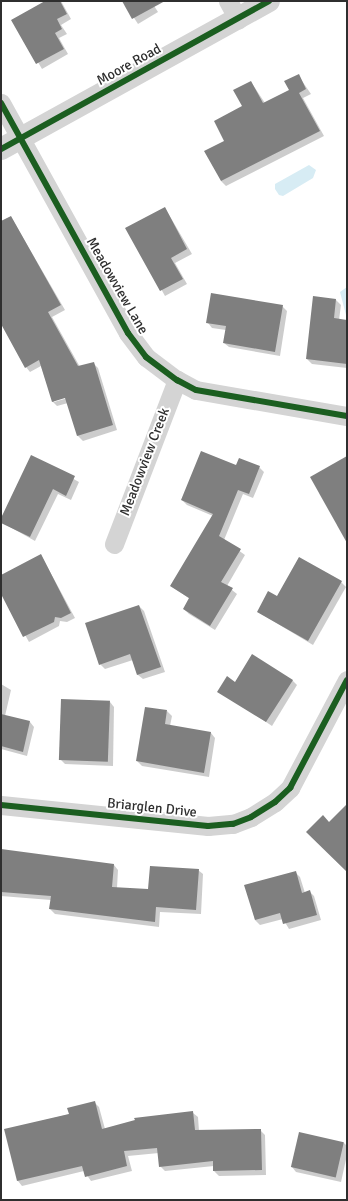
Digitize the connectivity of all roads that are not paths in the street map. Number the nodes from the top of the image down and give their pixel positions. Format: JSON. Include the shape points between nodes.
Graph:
{"nodes":[{"id":1,"x":269,"y":1,"type":"edge"},
{"id":2,"x":233,"y":10,"type":"edge"},
{"id":3,"x":1,"y":104,"type":"edge"},
{"id":4,"x":21,"y":138,"type":"junction"},
{"id":5,"x":1,"y":149,"type":"edge"},
{"id":6,"x":177,"y":380,"type":"junction"},
{"id":7,"x":347,"y":416,"type":"edge"},
{"id":8,"x":114,"y":544,"type":"dead end"},
{"id":9,"x":347,"y":680,"type":"edge"},
{"id":10,"x":1,"y":805,"type":"edge"}],
"edges":[{"from":1,"to":2,"type":"street","name":"Moore Road"},
{"from":2,"to":4,"type":"street","name":"Moore Road"},
{"from":3,"to":4,"type":"street","name":"Meadowview Lane"},
{"from":4,"to":5,"type":"street","name":"Moore Road"},
{"from":4,"to":6,"type":"street","name":"Meadowview Lane","via":[[128,333],[146,356]]},
{"from":6,"to":7,"type":"street","name":"Meadowview Lane","via":[[196,390]]},
{"from":6,"to":8,"type":"street","name":"Meadowview Creek"},
{"from":9,"to":10,"type":"street","name":"Briarglen Drive","via":[[290,788],[251,817],[233,824],[208,826]]}]}
